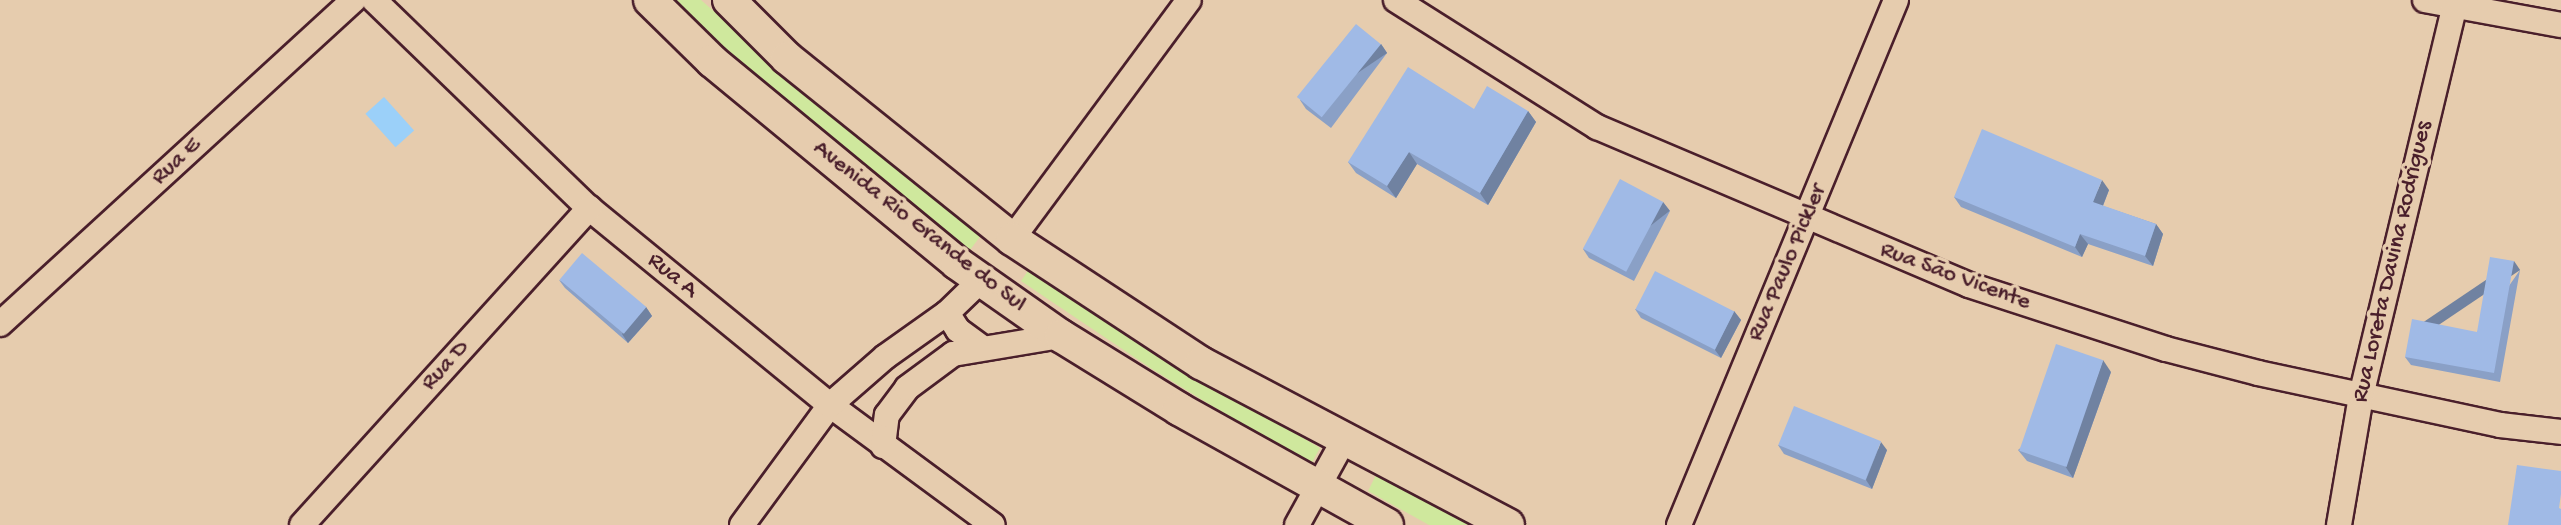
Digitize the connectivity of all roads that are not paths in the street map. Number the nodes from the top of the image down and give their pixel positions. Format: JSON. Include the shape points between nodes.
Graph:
{"nodes":[{"id":1,"x":354,"y":0,"type":"edge"},
{"id":2,"x":374,"y":0,"type":"edge"},
{"id":3,"x":650,"y":0,"type":"edge"},
{"id":4,"x":729,"y":0,"type":"edge"},
{"id":5,"x":1189,"y":0,"type":"edge"},
{"id":6,"x":1396,"y":0,"type":"edge"},
{"id":7,"x":1896,"y":0,"type":"edge"},
{"id":8,"x":2425,"y":0,"type":"edge"},
{"id":9,"x":2455,"y":3,"type":"edge"},
{"id":10,"x":2561,"y":25,"type":"edge"},
{"id":11,"x":589,"y":208,"type":"junction"},
{"id":12,"x":1807,"y":219,"type":"junction"},
{"id":13,"x":1012,"y":239,"type":"junction"},
{"id":14,"x":981,"y":279,"type":"junction"},
{"id":15,"x":947,"y":313,"type":"junction"},
{"id":16,"x":0,"y":324,"type":"edge"},
{"id":17,"x":1061,"y":336,"type":"junction"},
{"id":18,"x":980,"y":346,"type":"junction"},
{"id":19,"x":2361,"y":396,"type":"junction"},
{"id":20,"x":830,"y":405,"type":"junction"},
{"id":21,"x":2561,"y":432,"type":"edge"},
{"id":22,"x":1343,"y":440,"type":"junction"},
{"id":23,"x":883,"y":446,"type":"junction"},
{"id":24,"x":1317,"y":488,"type":"junction"},
{"id":25,"x":302,"y":525,"type":"edge"},
{"id":26,"x":742,"y":525,"type":"edge"},
{"id":27,"x":993,"y":525,"type":"edge"},
{"id":28,"x":1297,"y":525,"type":"edge"},
{"id":29,"x":1387,"y":525,"type":"edge"},
{"id":30,"x":1508,"y":525,"type":"edge"},
{"id":31,"x":1679,"y":525,"type":"edge"},
{"id":32,"x":2339,"y":525,"type":"edge"}],
"edges":[{"from":1,"to":16,"type":"street","name":"Rua E"},
{"from":2,"to":11,"type":"street","name":"Rua A"},
{"from":3,"to":14,"type":"street","name":"Avenida Rio Grande do Sul","via":[[712,61]]},
{"from":4,"to":13,"type":"street","name":"Avenida Rio Grande do Sul","via":[[787,58]]},
{"from":5,"to":13,"type":"street"},
{"from":6,"to":12,"type":"street","name":"Rua São Vicente","via":[[1597,127]]},
{"from":7,"to":12,"type":"street","name":"Rua Paulo Pickler"},
{"from":8,"to":9,"type":"street"},
{"from":9,"to":10,"type":"street"},
{"from":9,"to":19,"type":"street","name":"Rua Loreta Davina Rodrigues"},
{"from":11,"to":20,"type":"street","name":"Rua A"},
{"from":11,"to":25,"type":"street","name":"Rua D"},
{"from":12,"to":19,"type":"street","name":"Rua São Vicente","via":[[1969,285],[2166,349]]},
{"from":12,"to":31,"type":"street","name":"Rua Paulo Pickler"},
{"from":13,"to":14,"type":"street"},
{"from":13,"to":22,"type":"street","name":"Avenida Rio Grande do Sul","via":[[1201,363]]},
{"from":14,"to":15,"type":"street"},
{"from":14,"to":17,"type":"street","name":"Avenida Rio Grande do Sul"},
{"from":15,"to":18,"type":"street","via":[[958,330]]},
{"from":15,"to":20,"type":"street","via":[[885,357]]},
{"from":17,"to":18,"type":"street"},
{"from":17,"to":24,"type":"street","name":"Avenida Rio Grande do Sul"},
{"from":18,"to":23,"type":"street","via":[[953,354],[906,387],[887,415]]},
{"from":19,"to":21,"type":"street","name":"Rua São Vicente","via":[[2500,425]]},
{"from":19,"to":32,"type":"street","name":"Rua Loreta Davina Rodrigues"},
{"from":20,"to":23,"type":"street","name":"Rua A"},
{"from":20,"to":26,"type":"street"},
{"from":22,"to":24,"type":"street"},
{"from":22,"to":30,"type":"street","name":"Avenida Rio Grande do Sul"},
{"from":23,"to":27,"type":"street","name":"Rua A"},
{"from":24,"to":28,"type":"street"},
{"from":24,"to":29,"type":"street","name":"Avenida Rio Grande do Sul"}]}
